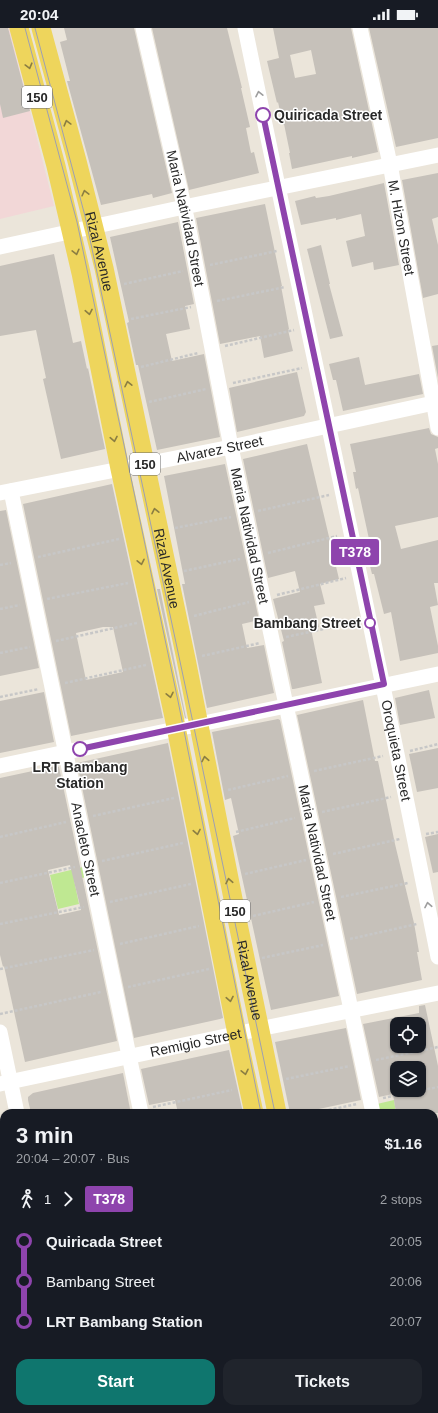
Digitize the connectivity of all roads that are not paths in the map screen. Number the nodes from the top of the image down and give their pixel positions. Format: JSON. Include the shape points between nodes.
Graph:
{"nodes":[{"id":1,"x":19,"y":28,"type":"edge"},
{"id":2,"x":42,"y":28,"type":"edge"},
{"id":3,"x":143,"y":28,"type":"edge"},
{"id":4,"x":245,"y":28,"type":"edge"},
{"id":5,"x":360,"y":28,"type":"edge"},
{"id":6,"x":438,"y":155,"type":"edge"},
{"id":7,"x":390,"y":164,"type":"junction"},
{"id":8,"x":278,"y":187,"type":"junction"},
{"id":9,"x":184,"y":207,"type":"junction"},
{"id":10,"x":94,"y":226,"type":"junction"},
{"id":11,"x":71,"y":231,"type":"junction"},
{"id":12,"x":0,"y":247,"type":"edge"},
{"id":13,"x":104,"y":268,"type":"junction"},
{"id":14,"x":81,"y":273,"type":"junction"},
{"id":15,"x":436,"y":403,"type":"edge"},
{"id":16,"x":328,"y":426,"type":"junction"},
{"id":17,"x":438,"y":428,"type":"edge"},
{"id":18,"x":231,"y":447,"type":"junction"},
{"id":19,"x":145,"y":464,"type":"junction"},
{"id":20,"x":120,"y":469,"type":"junction"},
{"id":21,"x":6,"y":492,"type":"edge"},
{"id":22,"x":438,"y":674,"type":"edge"},
{"id":23,"x":384,"y":684,"type":"junction"},
{"id":24,"x":286,"y":705,"type":"junction"},
{"id":25,"x":198,"y":724,"type":"junction"},
{"id":26,"x":177,"y":729,"type":"junction"},
{"id":27,"x":66,"y":752,"type":"junction"},
{"id":28,"x":0,"y":766,"type":"edge"},
{"id":29,"x":438,"y":957,"type":"edge"},
{"id":30,"x":438,"y":993,"type":"edge"},
{"id":31,"x":351,"y":1010,"type":"junction"},
{"id":32,"x":259,"y":1029,"type":"junction"},
{"id":33,"x":0,"y":1032,"type":"edge"},
{"id":34,"x":237,"y":1034,"type":"junction"},
{"id":35,"x":130,"y":1056,"type":"junction"},
{"id":36,"x":5,"y":1083,"type":"edge"},
{"id":37,"x":15,"y":1109,"type":"edge"},
{"id":38,"x":141,"y":1109,"type":"edge"},
{"id":39,"x":253,"y":1109,"type":"edge"},
{"id":40,"x":276,"y":1109,"type":"edge"},
{"id":41,"x":372,"y":1109,"type":"edge"}],
"edges":[{"from":1,"to":11,"type":"main road","name":"Rizal Avenue","number":"150","one_way":true},
{"from":10,"to":2,"type":"main road","name":"Rizal Avenue","number":"150","one_way":true},
{"from":3,"to":9,"type":"street","name":"Maria Natividad Street"},
{"from":8,"to":4,"type":"street","name":"Oroquieta Street","one_way":true},
{"from":5,"to":7,"type":"street","name":"M. Hizon Street"},
{"from":6,"to":7,"type":"street"},
{"from":7,"to":8,"type":"street"},
{"from":7,"to":15,"type":"street","name":"M. Hizon Street"},
{"from":8,"to":9,"type":"street"},
{"from":8,"to":16,"type":"street","name":"Oroquieta Street"},
{"from":9,"to":10,"type":"street"},
{"from":9,"to":18,"type":"street","name":"Maria Natividad Street"},
{"from":10,"to":11,"type":"street"},
{"from":10,"to":13,"type":"main road","name":"Rizal Avenue","number":"150"},
{"from":11,"to":12,"type":"street"},
{"from":11,"to":14,"type":"main road","name":"Rizal Avenue","number":"150","one_way":true},
{"from":13,"to":14,"type":"main road"},
{"from":19,"to":13,"type":"main road","name":"Rizal Avenue","number":"150","one_way":true},
{"from":14,"to":20,"type":"main road","name":"Rizal Avenue","number":"150","one_way":true},
{"from":15,"to":16,"type":"street","name":"Alvarez Street"},
{"from":15,"to":17,"type":"street","name":"M. Hizon Street"},
{"from":16,"to":18,"type":"street","name":"Alvarez Street"},
{"from":16,"to":23,"type":"street","name":"Oroquieta Street"},
{"from":18,"to":19,"type":"street","name":"Alvarez Street"},
{"from":18,"to":24,"type":"street","name":"Maria Natividad Street"},
{"from":19,"to":20,"type":"street","name":"Alvarez Street"},
{"from":25,"to":19,"type":"main road","name":"Rizal Avenue","number":"150","one_way":true},
{"from":20,"to":21,"type":"street","name":"Alvarez Street"},
{"from":20,"to":26,"type":"main road","name":"Rizal Avenue","number":"150","one_way":true},
{"from":21,"to":27,"type":"street","name":"Anacleto Street","via":[[26,560]]},
{"from":22,"to":23,"type":"street"},
{"from":23,"to":24,"type":"street"},
{"from":29,"to":23,"type":"street","name":"Oroquieta Street","one_way":true},
{"from":24,"to":25,"type":"street"},
{"from":24,"to":31,"type":"street","name":"Maria Natividad Street"},
{"from":25,"to":26,"type":"street"},
{"from":32,"to":25,"type":"main road","name":"Rizal Avenue","number":"150","one_way":true},
{"from":26,"to":27,"type":"street"},
{"from":26,"to":34,"type":"main road","name":"Rizal Avenue","number":"150","one_way":true},
{"from":27,"to":28,"type":"street"},
{"from":27,"to":35,"type":"street","name":"Anacleto Street"},
{"from":30,"to":31,"type":"street","name":"Remigio Street"},
{"from":31,"to":32,"type":"street","name":"Remigio Street"},
{"from":31,"to":41,"type":"street","name":"Maria Natividad Street"},
{"from":32,"to":34,"type":"street","name":"Remigio Street"},
{"from":32,"to":40,"type":"main road","name":"Rizal Avenue","number":"150"},
{"from":33,"to":36,"type":"street"},
{"from":34,"to":35,"type":"street","name":"Remigio Street"},
{"from":34,"to":39,"type":"main road","name":"Rizal Avenue","number":"150","one_way":true},
{"from":35,"to":36,"type":"street","name":"Remigio Street"},
{"from":35,"to":38,"type":"street","name":"Anacleto Street"},
{"from":36,"to":37,"type":"street"}]}
